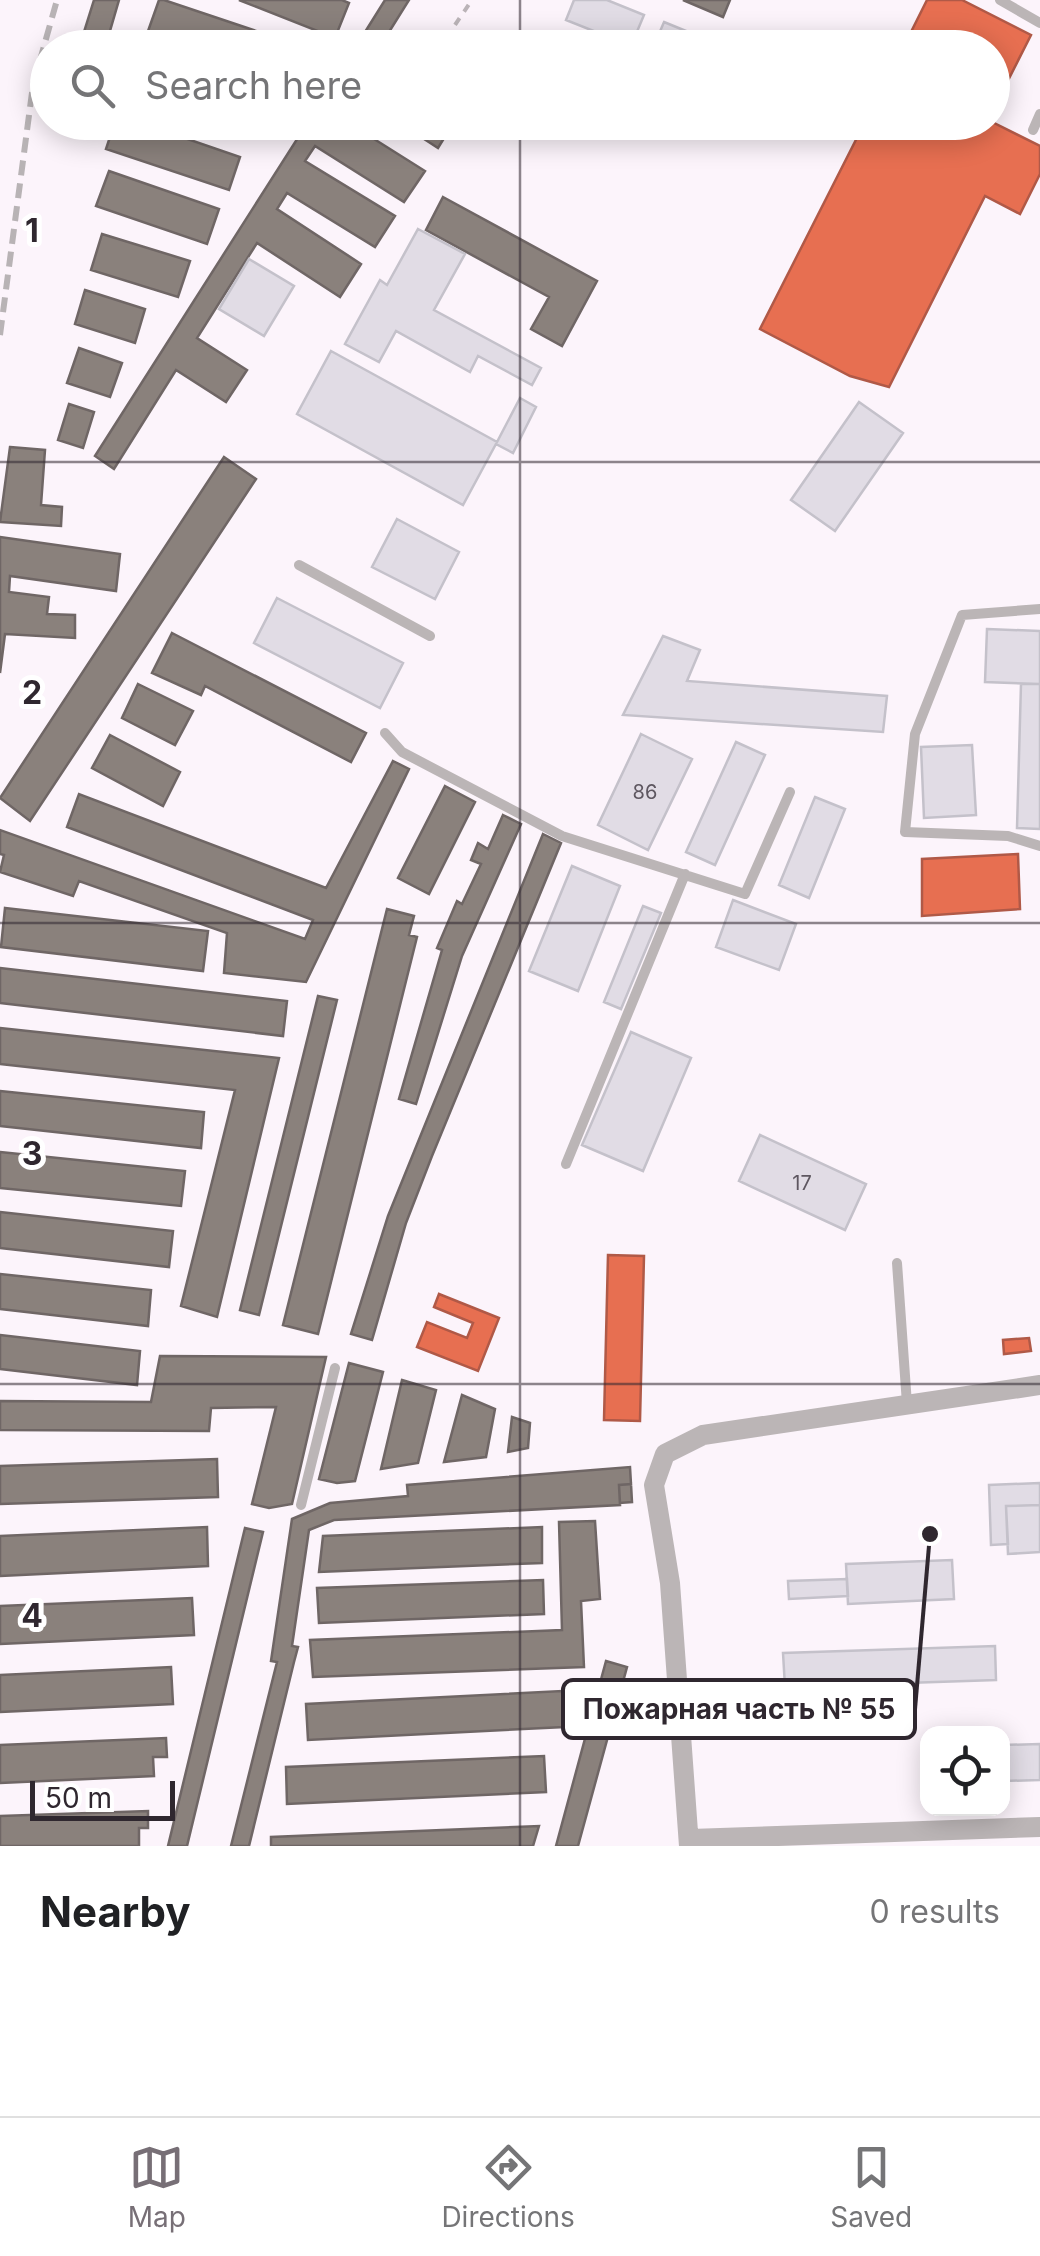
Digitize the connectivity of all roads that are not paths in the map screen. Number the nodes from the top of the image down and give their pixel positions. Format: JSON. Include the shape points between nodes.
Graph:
{"nodes":[{"id":1,"x":1000,"y":0,"type":"edge"},
{"id":2,"x":1040,"y":23,"type":"edge"},
{"id":3,"x":1040,"y":114,"type":"edge"},
{"id":4,"x":1033,"y":130,"type":"dead end"},
{"id":5,"x":298,"y":565,"type":"dead end"},
{"id":6,"x":1040,"y":609,"type":"edge"},
{"id":7,"x":430,"y":636,"type":"dead end"},
{"id":8,"x":385,"y":733,"type":"dead end"},
{"id":9,"x":790,"y":792,"type":"dead end"},
{"id":10,"x":1040,"y":846,"type":"edge"},
{"id":11,"x":686,"y":874,"type":"junction"},
{"id":12,"x":566,"y":1164,"type":"dead end"},
{"id":13,"x":898,"y":1263,"type":"dead end"},
{"id":14,"x":335,"y":1368,"type":"dead end"},
{"id":15,"x":1040,"y":1386,"type":"edge"},
{"id":16,"x":907,"y":1404,"type":"junction"},
{"id":17,"x":301,"y":1505,"type":"dead end"},
{"id":18,"x":1040,"y":1827,"type":"edge"},
{"id":19,"x":846,"y":1840,"type":"edge"},
{"id":20,"x":690,"y":1842,"type":"edge"}],
"edges":[{"from":1,"to":2,"type":"lane"},
{"from":3,"to":4,"type":"lane"},
{"from":5,"to":7,"type":"lane"},
{"from":6,"to":10,"type":"lane","via":[[962,614],[915,734],[906,832],[1008,836]]},
{"from":8,"to":11,"type":"lane","via":[[402,752],[562,836]]},
{"from":9,"to":11,"type":"lane","via":[[745,894]]},
{"from":11,"to":12,"type":"lane"},
{"from":13,"to":16,"type":"lane"},
{"from":14,"to":17,"type":"lane"},
{"from":15,"to":16,"type":"street"},
{"from":16,"to":20,"type":"street","via":[[677,1444],[657,1467]]},
{"from":18,"to":19,"type":"street"},
{"from":19,"to":20,"type":"street"}]}
